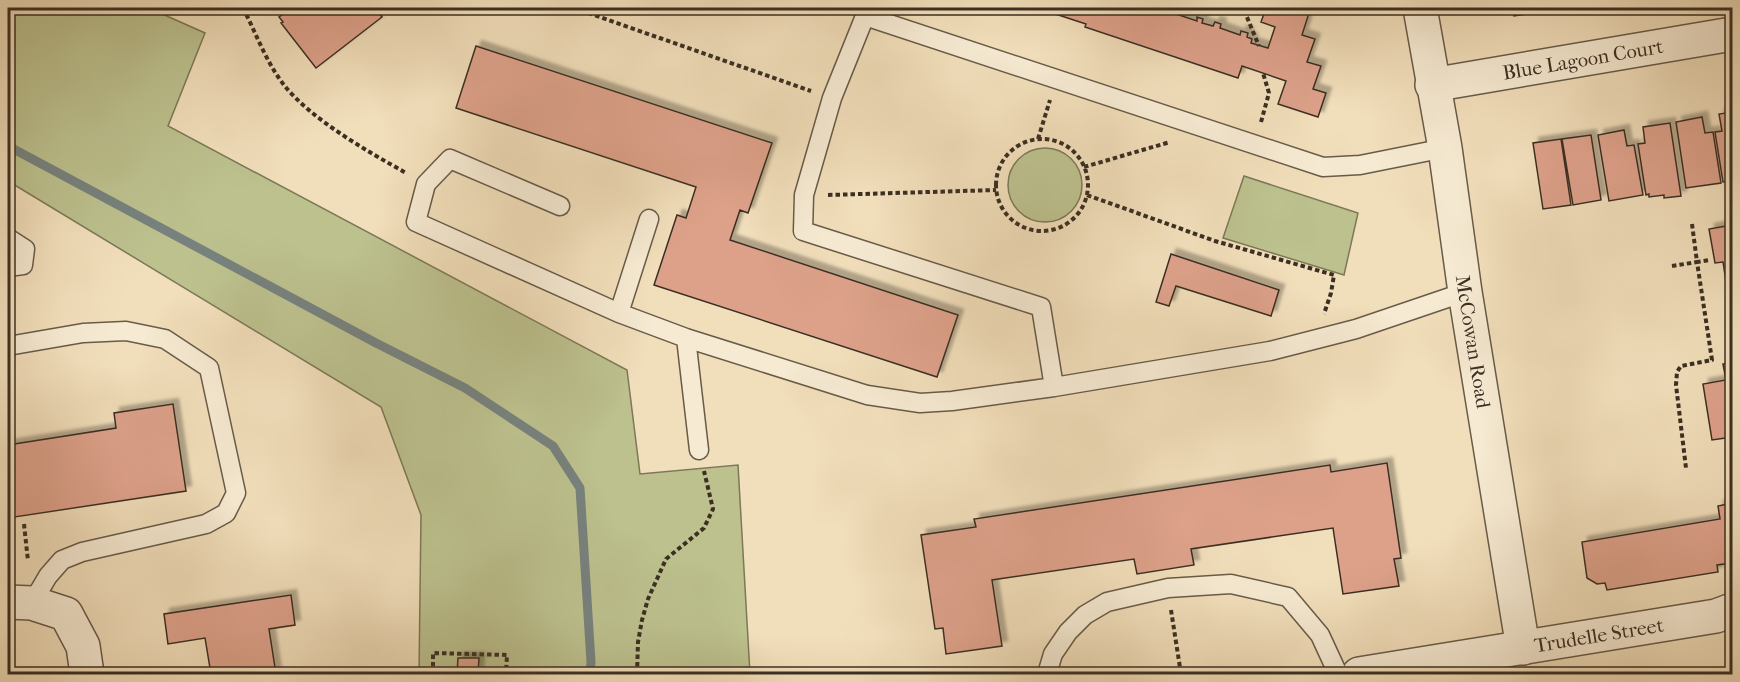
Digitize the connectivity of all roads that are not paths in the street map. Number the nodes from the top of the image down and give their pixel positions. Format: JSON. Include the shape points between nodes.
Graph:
{"nodes":[{"id":1,"x":1420,"y":8,"type":"edge"},
{"id":2,"x":1732,"y":34,"type":"edge"},
{"id":3,"x":1432,"y":85,"type":"junction"},
{"id":4,"x":1444,"y":148,"type":"junction"},
{"id":5,"x":560,"y":206,"type":"dead end"},
{"id":6,"x":649,"y":219,"type":"dead end"},
{"id":7,"x":8,"y":238,"type":"edge"},
{"id":8,"x":8,"y":267,"type":"edge"},
{"id":9,"x":1465,"y":292,"type":"junction"},
{"id":10,"x":620,"y":313,"type":"junction"},
{"id":11,"x":686,"y":338,"type":"junction"},
{"id":12,"x":8,"y":346,"type":"edge"},
{"id":13,"x":1053,"y":387,"type":"junction"},
{"id":14,"x":699,"y":450,"type":"road end"},
{"id":15,"x":20,"y":603,"type":"edge"},
{"id":16,"x":1732,"y":610,"type":"edge"},
{"id":17,"x":1525,"y":661,"type":"edge"},
{"id":18,"x":87,"y":675,"type":"edge"},
{"id":19,"x":1047,"y":675,"type":"edge"},
{"id":20,"x":1338,"y":675,"type":"edge"},
{"id":21,"x":1359,"y":675,"type":"edge"}],
"edges":[{"from":1,"to":3,"type":"street","name":"McCowan Road"},
{"from":2,"to":3,"type":"street","name":"Blue Lagoon Court"},
{"from":3,"to":4,"type":"street","name":"McCowan Road"},
{"from":4,"to":9,"type":"street","name":"McCowan Road"},
{"from":4,"to":13,"type":"lane","via":[[1360,165],[1323,167],[865,16],[832,98],[804,195],[803,231],[1041,307]]},
{"from":5,"to":10,"type":"lane","via":[[450,159],[426,184],[416,222]]},
{"from":6,"to":10,"type":"lane"},
{"from":7,"to":8,"type":"lane","via":[[24,249],[23,265]]},
{"from":9,"to":13,"type":"lane","via":[[1356,329],[1270,351]]},
{"from":9,"to":17,"type":"street","name":"McCowan Road"},
{"from":10,"to":11,"type":"lane"},
{"from":11,"to":13,"type":"lane","via":[[867,395],[920,403]]},
{"from":11,"to":14,"type":"lane"},
{"from":12,"to":15,"type":"lane","via":[[83,333],[126,331],[165,339],[209,368],[236,493],[226,513],[206,524],[62,560]]},
{"from":15,"to":18,"type":"street","via":[[66,614],[83,646]]},
{"from":16,"to":17,"type":"street","name":"Trudelle Street"},
{"from":17,"to":21,"type":"street","name":"Trudelle Street"},
{"from":19,"to":20,"type":"lane","via":[[1053,654],[1068,632],[1085,615],[1107,602],[1168,588],[1231,584],[1288,597],[1320,635]]}]}
